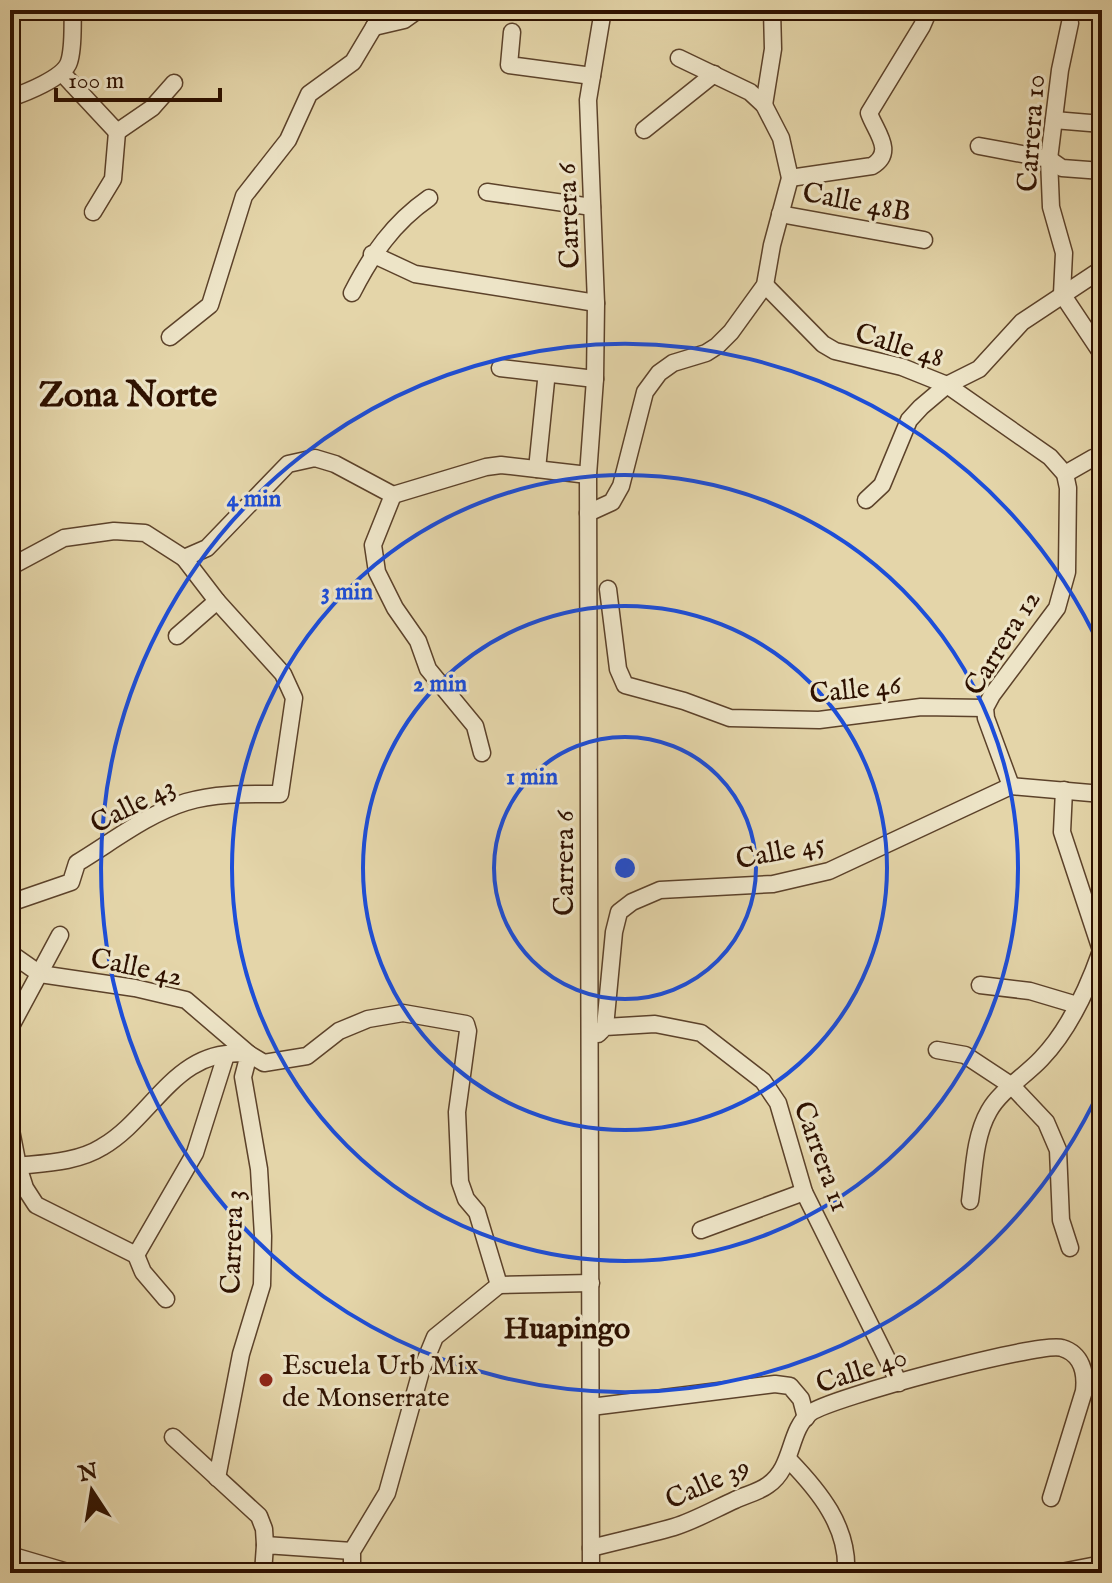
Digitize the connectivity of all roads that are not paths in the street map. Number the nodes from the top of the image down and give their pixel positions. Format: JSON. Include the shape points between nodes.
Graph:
{"nodes":[{"id":1,"x":73,"y":10,"type":"edge"},
{"id":2,"x":384,"y":10,"type":"edge"},
{"id":3,"x":418,"y":10,"type":"edge"},
{"id":4,"x":603,"y":10,"type":"edge"},
{"id":5,"x":772,"y":10,"type":"edge"},
{"id":6,"x":929,"y":10,"type":"edge"},
{"id":7,"x":1070,"y":23,"type":"dead end"},
{"id":8,"x":374,"y":27,"type":"junction"},
{"id":9,"x":512,"y":32,"type":"dead end"},
{"id":10,"x":679,"y":58,"type":"dead end"},
{"id":11,"x":62,"y":73,"type":"junction"},
{"id":12,"x":714,"y":74,"type":"junction"},
{"id":13,"x":592,"y":76,"type":"junction"},
{"id":14,"x":174,"y":83,"type":"dead end"},
{"id":15,"x":10,"y":98,"type":"edge"},
{"id":16,"x":764,"y":105,"type":"junction"},
{"id":17,"x":1054,"y":120,"type":"junction"},
{"id":18,"x":1102,"y":124,"type":"edge"},
{"id":19,"x":644,"y":130,"type":"dead end"},
{"id":20,"x":117,"y":132,"type":"junction"},
{"id":21,"x":979,"y":146,"type":"dead end"},
{"id":22,"x":1049,"y":159,"type":"junction"},
{"id":23,"x":1102,"y":171,"type":"edge"},
{"id":24,"x":790,"y":178,"type":"junction"},
{"id":25,"x":487,"y":192,"type":"dead end"},
{"id":26,"x":429,"y":198,"type":"dead end"},
{"id":27,"x":592,"y":207,"type":"junction"},
{"id":28,"x":93,"y":212,"type":"dead end"},
{"id":29,"x":780,"y":214,"type":"junction"},
{"id":30,"x":924,"y":240,"type":"dead end"},
{"id":31,"x":372,"y":254,"type":"junction"},
{"id":32,"x":1102,"y":269,"type":"edge"},
{"id":33,"x":765,"y":285,"type":"junction"},
{"id":34,"x":352,"y":293,"type":"dead end"},
{"id":35,"x":1062,"y":294,"type":"junction"},
{"id":36,"x":596,"y":303,"type":"junction"},
{"id":37,"x":170,"y":337,"type":"dead end"},
{"id":38,"x":1102,"y":354,"type":"edge"},
{"id":39,"x":500,"y":368,"type":"dead end"},
{"id":40,"x":595,"y":379,"type":"junction"},
{"id":41,"x":546,"y":381,"type":"dead end"},
{"id":42,"x":947,"y":385,"type":"junction"},
{"id":43,"x":1102,"y":457,"type":"edge"},
{"id":44,"x":537,"y":469,"type":"junction"},
{"id":45,"x":1065,"y":474,"type":"junction"},
{"id":46,"x":588,"y":475,"type":"junction"},
{"id":47,"x":393,"y":495,"type":"junction"},
{"id":48,"x":866,"y":500,"type":"dead end"},
{"id":49,"x":588,"y":513,"type":"junction"},
{"id":50,"x":184,"y":558,"type":"junction"},
{"id":51,"x":10,"y":567,"type":"edge"},
{"id":52,"x":608,"y":589,"type":"dead end"},
{"id":53,"x":217,"y":601,"type":"junction"},
{"id":54,"x":177,"y":636,"type":"dead end"},
{"id":55,"x":985,"y":708,"type":"junction"},
{"id":56,"x":482,"y":753,"type":"dead end"},
{"id":57,"x":1011,"y":786,"type":"junction"},
{"id":58,"x":1064,"y":790,"type":"junction"},
{"id":59,"x":1102,"y":794,"type":"edge"},
{"id":60,"x":10,"y":903,"type":"edge"},
{"id":61,"x":60,"y":935,"type":"dead end"},
{"id":62,"x":1102,"y":952,"type":"edge"},
{"id":63,"x":10,"y":953,"type":"edge"},
{"id":64,"x":40,"y":974,"type":"junction"},
{"id":65,"x":980,"y":985,"type":"dead end"},
{"id":66,"x":1077,"y":1005,"type":"junction"},
{"id":67,"x":605,"y":1027,"type":"junction"},
{"id":68,"x":10,"y":1028,"type":"edge"},
{"id":69,"x":590,"y":1043,"type":"junction"},
{"id":70,"x":937,"y":1050,"type":"dead end"},
{"id":71,"x":249,"y":1054,"type":"junction"},
{"id":72,"x":226,"y":1055,"type":"junction"},
{"id":73,"x":1012,"y":1086,"type":"junction"},
{"id":74,"x":10,"y":1125,"type":"edge"},
{"id":75,"x":18,"y":1166,"type":"junction"},
{"id":76,"x":804,"y":1192,"type":"junction"},
{"id":77,"x":970,"y":1201,"type":"dead end"},
{"id":78,"x":701,"y":1230,"type":"dead end"},
{"id":79,"x":1070,"y":1248,"type":"dead end"},
{"id":80,"x":136,"y":1255,"type":"junction"},
{"id":81,"x":591,"y":1283,"type":"junction"},
{"id":82,"x":499,"y":1285,"type":"junction"},
{"id":83,"x":166,"y":1299,"type":"dead end"},
{"id":84,"x":899,"y":1383,"type":"junction"},
{"id":85,"x":591,"y":1407,"type":"junction"},
{"id":86,"x":806,"y":1418,"type":"junction"},
{"id":87,"x":173,"y":1437,"type":"dead end"},
{"id":88,"x":789,"y":1460,"type":"junction"},
{"id":89,"x":217,"y":1478,"type":"junction"},
{"id":90,"x":1051,"y":1498,"type":"dead end"},
{"id":91,"x":265,"y":1545,"type":"junction"},
{"id":92,"x":591,"y":1548,"type":"junction"},
{"id":93,"x":352,"y":1551,"type":"junction"},
{"id":94,"x":10,"y":1555,"type":"edge"},
{"id":95,"x":1102,"y":1564,"type":"edge"},
{"id":96,"x":71,"y":1573,"type":"edge"},
{"id":97,"x":263,"y":1573,"type":"edge"},
{"id":98,"x":352,"y":1573,"type":"edge"},
{"id":99,"x":591,"y":1573,"type":"edge"},
{"id":100,"x":846,"y":1573,"type":"edge"},
{"id":101,"x":1056,"y":1573,"type":"edge"}],
"edges":[{"from":1,"to":11,"type":"street","via":[[69,63]]},
{"from":2,"to":8,"type":"street"},
{"from":3,"to":8,"type":"street","via":[[404,20]]},
{"from":4,"to":13,"type":"street","name":"Carrera 6"},
{"from":5,"to":16,"type":"street","via":[[773,49]]},
{"from":6,"to":24,"type":"street","via":[[869,113],[881,136],[880,161]]},
{"from":7,"to":17,"type":"street","name":"Carrera 10"},
{"from":8,"to":37,"type":"street","via":[[353,62],[309,94],[288,140],[244,196],[210,305]]},
{"from":9,"to":13,"type":"street","via":[[509,65]]},
{"from":10,"to":12,"type":"street"},
{"from":11,"to":15,"type":"street"},
{"from":11,"to":20,"type":"street"},
{"from":12,"to":16,"type":"street"},
{"from":12,"to":19,"type":"street"},
{"from":13,"to":27,"type":"street","name":"Carrera 6"},
{"from":14,"to":20,"type":"street","via":[[152,108]]},
{"from":16,"to":24,"type":"street","via":[[781,138]]},
{"from":17,"to":18,"type":"street"},
{"from":17,"to":22,"type":"street","name":"Carrera 10"},
{"from":20,"to":28,"type":"street","via":[[113,179]]},
{"from":21,"to":22,"type":"street"},
{"from":22,"to":23,"type":"street","via":[[1062,168]]},
{"from":22,"to":35,"type":"street","name":"Carrera 10","via":[[1051,207],[1064,253]]},
{"from":24,"to":29,"type":"street"},
{"from":25,"to":27,"type":"street"},
{"from":26,"to":31,"type":"street","via":[[405,214]]},
{"from":27,"to":36,"type":"street","name":"Carrera 6"},
{"from":29,"to":30,"type":"street","name":"Calle 48B"},
{"from":29,"to":33,"type":"street"},
{"from":31,"to":34,"type":"street"},
{"from":31,"to":36,"type":"street","via":[[415,274]]},
{"from":32,"to":35,"type":"street"},
{"from":33,"to":42,"type":"street","name":"Calle 48","via":[[835,351],[902,367]]},
{"from":33,"to":49,"type":"street","via":[[717,346],[659,373],[645,392],[621,486],[612,502]]},
{"from":35,"to":38,"type":"street"},
{"from":35,"to":42,"type":"street","via":[[1022,322],[979,369]]},
{"from":36,"to":40,"type":"street","name":"Carrera 6"},
{"from":39,"to":40,"type":"street"},
{"from":40,"to":46,"type":"street","name":"Carrera 6"},
{"from":41,"to":44,"type":"street"},
{"from":42,"to":45,"type":"street","name":"Calle 48","via":[[1050,457]]},
{"from":42,"to":48,"type":"street","via":[[909,420],[882,485]]},
{"from":43,"to":45,"type":"street"},
{"from":44,"to":46,"type":"street"},
{"from":44,"to":47,"type":"street","via":[[486,467]]},
{"from":45,"to":55,"type":"street","name":"Carrera 12","via":[[1067,572],[1057,608]]},
{"from":46,"to":49,"type":"street","name":"Carrera 6"},
{"from":47,"to":50,"type":"street","via":[[315,458],[288,464],[207,548]]},
{"from":47,"to":56,"type":"street","via":[[373,545],[377,572],[418,641],[428,669],[475,726]]},
{"from":49,"to":69,"type":"street","name":"Carrera 6"},
{"from":50,"to":51,"type":"street","via":[[145,533],[114,531],[64,538]]},
{"from":50,"to":53,"type":"street"},
{"from":52,"to":55,"type":"street","name":"Calle 46","via":[[618,669],[625,685],[730,718],[819,720],[921,707]]},
{"from":53,"to":54,"type":"street"},
{"from":53,"to":60,"type":"street","name":"Calle 43","via":[[283,674],[294,698],[280,794],[221,795],[186,802],[77,863],[71,882]]},
{"from":55,"to":57,"type":"street","name":"Carrera 12"},
{"from":57,"to":58,"type":"street","name":"Calle 45"},
{"from":57,"to":67,"type":"street","name":"Calle 45","via":[[829,871],[773,884],[660,890],[632,902],[619,912],[614,932]]},
{"from":58,"to":59,"type":"street","name":"Calle 45"},
{"from":58,"to":62,"type":"street","via":[[1062,832]]},
{"from":61,"to":64,"type":"street"},
{"from":62,"to":66,"type":"street"},
{"from":63,"to":64,"type":"street","name":"Calle 42"},
{"from":64,"to":68,"type":"street"},
{"from":64,"to":71,"type":"street","name":"Calle 42","via":[[186,1000]]},
{"from":65,"to":66,"type":"street","via":[[1030,991]]},
{"from":66,"to":73,"type":"street","via":[[1043,1057]]},
{"from":67,"to":69,"type":"street"},
{"from":67,"to":76,"type":"street","name":"Carrera 11","via":[[655,1024],[701,1033],[763,1081],[778,1103]]},
{"from":69,"to":81,"type":"street","name":"Carrera 6"},
{"from":70,"to":73,"type":"street","via":[[965,1055]]},
{"from":71,"to":72,"type":"street"},
{"from":71,"to":82,"type":"street","via":[[264,1063],[307,1056],[339,1031],[403,1013],[466,1024],[457,1112],[460,1182],[477,1212]]},
{"from":71,"to":89,"type":"street","name":"Carrera 3","via":[[243,1077],[261,1195],[262,1285],[241,1354]]},
{"from":72,"to":75,"type":"street","via":[[176,1075],[120,1136],[99,1150],[59,1162]]},
{"from":72,"to":80,"type":"street","via":[[195,1153]]},
{"from":73,"to":77,"type":"street","via":[[989,1110],[979,1137]]},
{"from":73,"to":79,"type":"street","via":[[1046,1122],[1058,1150],[1061,1220]]},
{"from":74,"to":75,"type":"street"},
{"from":75,"to":80,"type":"street","via":[[36,1205]]},
{"from":76,"to":78,"type":"street"},
{"from":76,"to":84,"type":"street","name":"Carrera 11"},
{"from":80,"to":83,"type":"street"},
{"from":81,"to":82,"type":"street"},
{"from":81,"to":85,"type":"street","name":"Carrera 6"},
{"from":82,"to":93,"type":"street","via":[[435,1337],[387,1493]]},
{"from":84,"to":86,"type":"street","name":"Calle 40"},
{"from":84,"to":90,"type":"street","name":"Calle 40","via":[[1035,1348],[1072,1351],[1083,1366],[1084,1391]]},
{"from":85,"to":86,"type":"street","name":"Calle 40","via":[[775,1384],[790,1386],[801,1399]]},
{"from":85,"to":92,"type":"street","name":"Carrera 6"},
{"from":86,"to":88,"type":"street","name":"Calle 39","via":[[797,1429]]},
{"from":87,"to":89,"type":"street"},
{"from":88,"to":92,"type":"street","name":"Calle 39","via":[[769,1485],[690,1521]]},
{"from":88,"to":100,"type":"street","via":[[820,1492],[843,1536]]},
{"from":89,"to":91,"type":"street","via":[[259,1516]]},
{"from":91,"to":93,"type":"street"},
{"from":91,"to":97,"type":"street"},
{"from":92,"to":99,"type":"street","name":"Carrera 6"},
{"from":93,"to":98,"type":"street"},
{"from":94,"to":96,"type":"street"},
{"from":95,"to":101,"type":"street"}]}
